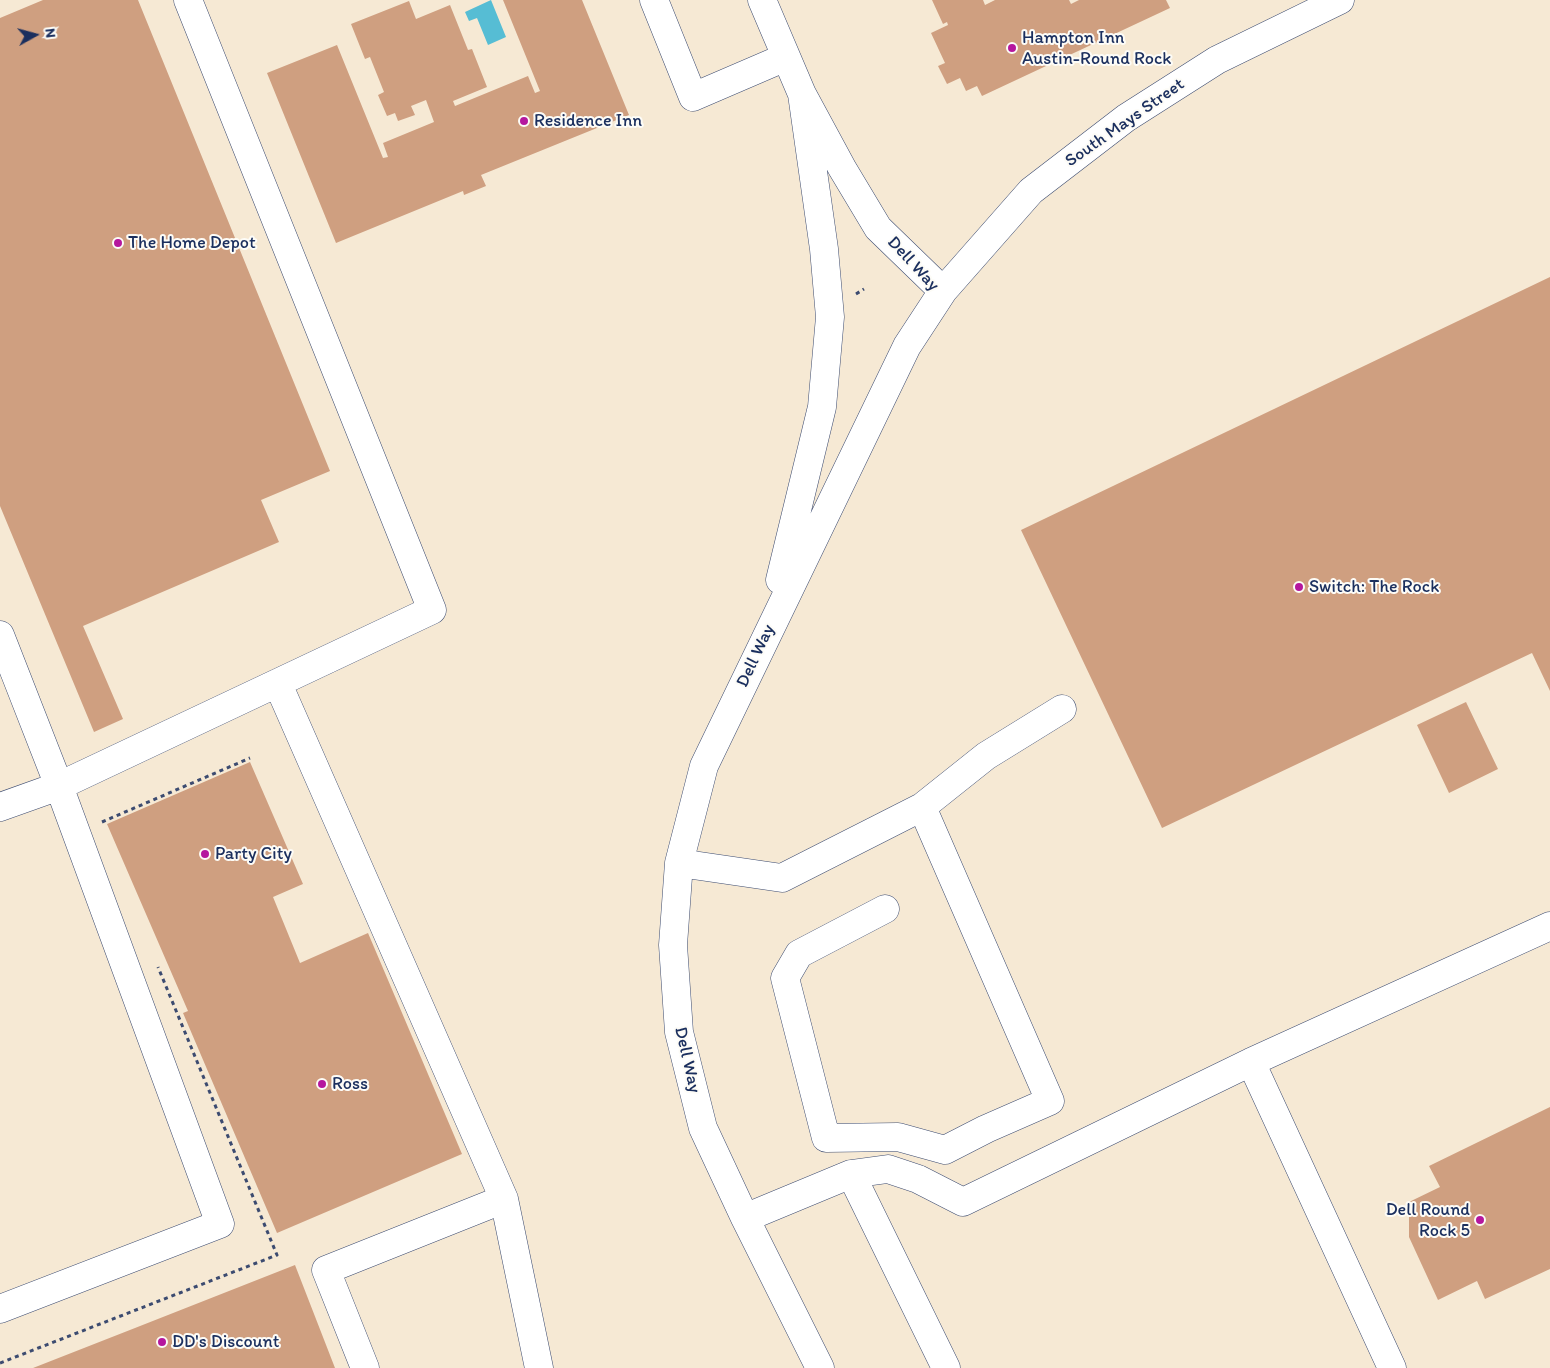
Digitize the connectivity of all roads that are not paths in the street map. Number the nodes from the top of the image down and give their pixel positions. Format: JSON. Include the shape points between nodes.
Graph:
{"nodes":[{"id":1,"x":188,"y":0,"type":"edge"},
{"id":2,"x":654,"y":0,"type":"edge"},
{"id":3,"x":762,"y":0,"type":"edge"},
{"id":4,"x":1340,"y":0,"type":"edge"},
{"id":5,"x":1309,"y":6,"type":"edge"},
{"id":6,"x":786,"y":57,"type":"junction"},
{"id":7,"x":802,"y":94,"type":"junction"},
{"id":8,"x":943,"y":291,"type":"junction"},
{"id":9,"x":0,"y":634,"type":"edge"},
{"id":10,"x":766,"y":636,"type":"junction"},
{"id":11,"x":278,"y":684,"type":"junction"},
{"id":12,"x":1062,"y":709,"type":"dead end"},
{"id":13,"x":59,"y":786,"type":"junction"},
{"id":14,"x":0,"y":807,"type":"edge"},
{"id":15,"x":922,"y":807,"type":"junction"},
{"id":16,"x":679,"y":863,"type":"junction"},
{"id":17,"x":885,"y":910,"type":"dead end"},
{"id":18,"x":1550,"y":926,"type":"edge"},
{"id":19,"x":1251,"y":1062,"type":"junction"},
{"id":20,"x":850,"y":1174,"type":"junction"},
{"id":21,"x":504,"y":1199,"type":"junction"},
{"id":22,"x":745,"y":1218,"type":"junction"},
{"id":23,"x":0,"y":1309,"type":"edge"},
{"id":24,"x":365,"y":1368,"type":"edge"},
{"id":25,"x":539,"y":1368,"type":"edge"},
{"id":26,"x":820,"y":1368,"type":"edge"},
{"id":27,"x":946,"y":1368,"type":"edge"},
{"id":28,"x":1392,"y":1368,"type":"edge"}],
"edges":[{"from":1,"to":11,"type":"street","via":[[432,610]]},
{"from":2,"to":6,"type":"street","via":[[693,97]]},
{"from":3,"to":6,"type":"street","name":"Dell Way"},
{"from":4,"to":5,"type":"street","name":"South Mays Street"},
{"from":5,"to":8,"type":"street","name":"South Mays Street","via":[[1126,118],[1031,191]]},
{"from":6,"to":7,"type":"street","name":"Dell Way"},
{"from":7,"to":8,"type":"street","name":"Dell Way","via":[[878,228]]},
{"from":7,"to":10,"type":"street","via":[[824,249],[830,317],[822,407]]},
{"from":8,"to":10,"type":"street","name":"Dell Way","via":[[907,346]]},
{"from":9,"to":13,"type":"street"},
{"from":10,"to":16,"type":"street","name":"Dell Way","via":[[704,766]]},
{"from":11,"to":13,"type":"street"},
{"from":11,"to":21,"type":"street"},
{"from":12,"to":15,"type":"street","via":[[986,756]]},
{"from":13,"to":14,"type":"street"},
{"from":13,"to":23,"type":"street","via":[[220,1224]]},
{"from":15,"to":16,"type":"street","via":[[782,878]]},
{"from":15,"to":17,"type":"street","via":[[1050,1101],[945,1150],[898,1137],[826,1138],[785,978],[799,954]]},
{"from":16,"to":22,"type":"street","name":"Dell Way","via":[[673,945],[678,1032],[703,1128]]},
{"from":18,"to":19,"type":"street"},
{"from":19,"to":20,"type":"street","via":[[963,1202],[918,1179],[888,1169]]},
{"from":19,"to":28,"type":"street"},
{"from":20,"to":22,"type":"street"},
{"from":20,"to":27,"type":"street"},
{"from":21,"to":24,"type":"street","via":[[326,1270]]},
{"from":21,"to":25,"type":"street"},
{"from":22,"to":26,"type":"street","name":"Dell Way"}]}
